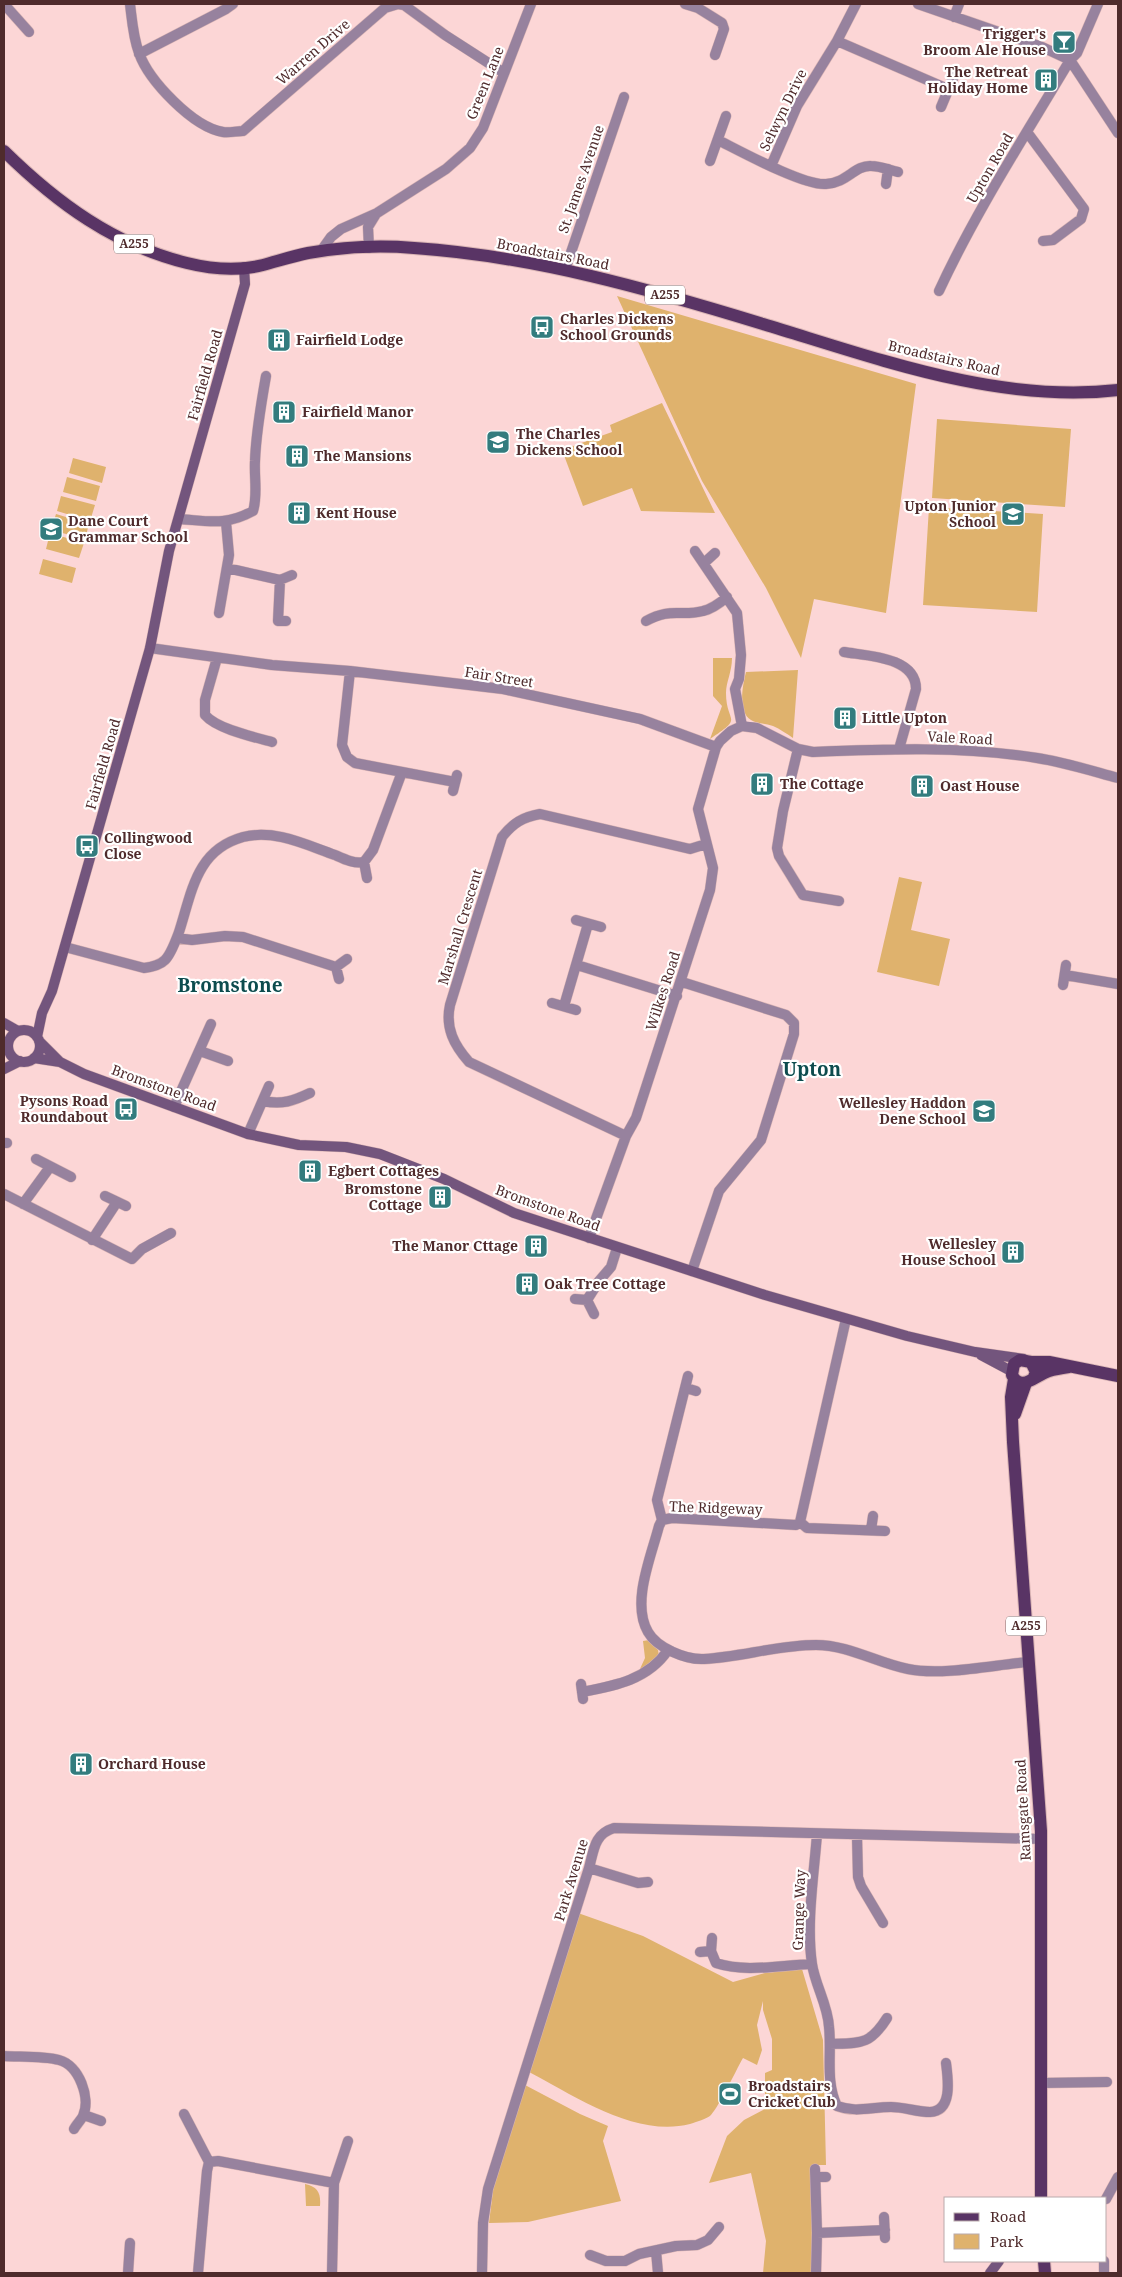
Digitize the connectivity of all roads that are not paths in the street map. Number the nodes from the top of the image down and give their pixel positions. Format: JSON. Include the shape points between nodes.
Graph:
{"nodes":[{"id":1,"x":4,"y":4,"type":"edge"},
{"id":2,"x":130,"y":4,"type":"edge"},
{"id":3,"x":233,"y":4,"type":"edge"},
{"id":4,"x":404,"y":4,"type":"edge"},
{"id":5,"x":531,"y":4,"type":"edge"},
{"id":6,"x":685,"y":4,"type":"edge"},
{"id":7,"x":856,"y":4,"type":"edge"},
{"id":8,"x":918,"y":4,"type":"edge"},
{"id":9,"x":959,"y":4,"type":"edge"},
{"id":10,"x":1098,"y":4,"type":"edge"},
{"id":11,"x":699,"y":6,"type":"edge"},
{"id":12,"x":954,"y":16,"type":"junction"},
{"id":13,"x":29,"y":32,"type":"dead end"},
{"id":14,"x":837,"y":41,"type":"junction"},
{"id":15,"x":139,"y":54,"type":"junction"},
{"id":16,"x":715,"y":55,"type":"dead end"},
{"id":17,"x":1070,"y":60,"type":"junction"},
{"id":18,"x":504,"y":73,"type":"junction"},
{"id":19,"x":954,"y":76,"type":"dead end"},
{"id":20,"x":948,"y":89,"type":"junction"},
{"id":21,"x":625,"y":98,"type":"dead end"},
{"id":22,"x":941,"y":107,"type":"dead end"},
{"id":23,"x":726,"y":116,"type":"dead end"},
{"id":24,"x":1116,"y":126,"type":"edge"},
{"id":25,"x":1027,"y":132,"type":"junction"},
{"id":26,"x":718,"y":140,"type":"junction"},
{"id":27,"x":4,"y":151,"type":"edge"},
{"id":28,"x":710,"y":160,"type":"dead end"},
{"id":29,"x":771,"y":166,"type":"junction"},
{"id":30,"x":886,"y":184,"type":"dead end"},
{"id":31,"x":377,"y":213,"type":"junction"},
{"id":32,"x":350,"y":224,"type":"junction"},
{"id":33,"x":368,"y":227,"type":"junction"},
{"id":34,"x":1043,"y":241,"type":"dead end"},
{"id":35,"x":369,"y":248,"type":"junction"},
{"id":36,"x":321,"y":251,"type":"junction"},
{"id":37,"x":244,"y":267,"type":"junction"},
{"id":38,"x":565,"y":270,"type":"junction"},
{"id":39,"x":939,"y":291,"type":"dead end"},
{"id":40,"x":266,"y":376,"type":"dead end"},
{"id":41,"x":1118,"y":390,"type":"edge"},
{"id":42,"x":179,"y":519,"type":"junction"},
{"id":43,"x":226,"y":522,"type":"junction"},
{"id":44,"x":695,"y":551,"type":"dead end"},
{"id":45,"x":714,"y":553,"type":"dead end"},
{"id":46,"x":704,"y":563,"type":"junction"},
{"id":47,"x":227,"y":568,"type":"junction"},
{"id":48,"x":292,"y":575,"type":"dead end"},
{"id":49,"x":280,"y":580,"type":"junction"},
{"id":50,"x":727,"y":598,"type":"junction"},
{"id":51,"x":218,"y":613,"type":"dead end"},
{"id":52,"x":286,"y":621,"type":"dead end"},
{"id":53,"x":646,"y":621,"type":"dead end"},
{"id":54,"x":150,"y":648,"type":"junction"},
{"id":55,"x":844,"y":652,"type":"dead end"},
{"id":56,"x":217,"y":658,"type":"junction"},
{"id":57,"x":350,"y":671,"type":"junction"},
{"id":58,"x":742,"y":726,"type":"junction"},
{"id":59,"x":272,"y":742,"type":"dead end"},
{"id":60,"x":716,"y":748,"type":"junction"},
{"id":61,"x":798,"y":749,"type":"junction"},
{"id":62,"x":899,"y":749,"type":"junction"},
{"id":63,"x":402,"y":772,"type":"junction"},
{"id":64,"x":1118,"y":778,"type":"edge"},
{"id":65,"x":455,"y":783,"type":"dead end"},
{"id":66,"x":706,"y":844,"type":"junction"},
{"id":67,"x":364,"y":862,"type":"junction"},
{"id":68,"x":367,"y":878,"type":"dead end"},
{"id":69,"x":839,"y":901,"type":"dead end"},
{"id":70,"x":576,"y":920,"type":"dead end"},
{"id":71,"x":588,"y":924,"type":"junction"},
{"id":72,"x":600,"y":927,"type":"dead end"},
{"id":73,"x":177,"y":938,"type":"junction"},
{"id":74,"x":65,"y":947,"type":"junction"},
{"id":75,"x":347,"y":959,"type":"dead end"},
{"id":76,"x":576,"y":966,"type":"junction"},
{"id":77,"x":336,"y":967,"type":"junction"},
{"id":78,"x":1065,"y":975,"type":"dead end"},
{"id":79,"x":339,"y":979,"type":"dead end"},
{"id":80,"x":682,"y":982,"type":"junction"},
{"id":81,"x":1118,"y":984,"type":"edge"},
{"id":82,"x":677,"y":996,"type":"junction"},
{"id":83,"x":552,"y":1002,"type":"dead end"},
{"id":84,"x":564,"y":1006,"type":"junction"},
{"id":85,"x":576,"y":1010,"type":"dead end"},
{"id":86,"x":42,"y":1013,"type":"junction"},
{"id":87,"x":4,"y":1023,"type":"edge"},
{"id":88,"x":211,"y":1024,"type":"dead end"},
{"id":89,"x":21,"y":1030,"type":"junction"},
{"id":90,"x":38,"y":1039,"type":"junction"},
{"id":91,"x":6,"y":1049,"type":"edge"},
{"id":92,"x":200,"y":1051,"type":"junction"},
{"id":93,"x":34,"y":1058,"type":"junction"},
{"id":94,"x":228,"y":1060,"type":"dead end"},
{"id":95,"x":20,"y":1061,"type":"junction"},
{"id":96,"x":60,"y":1062,"type":"junction"},
{"id":97,"x":4,"y":1069,"type":"edge"},
{"id":98,"x":269,"y":1086,"type":"dead end"},
{"id":99,"x":310,"y":1093,"type":"dead end"},
{"id":100,"x":263,"y":1101,"type":"junction"},
{"id":101,"x":174,"y":1107,"type":"junction"},
{"id":102,"x":248,"y":1134,"type":"junction"},
{"id":103,"x":626,"y":1136,"type":"junction"},
{"id":104,"x":36,"y":1159,"type":"dead end"},
{"id":105,"x":50,"y":1166,"type":"junction"},
{"id":106,"x":71,"y":1177,"type":"dead end"},
{"id":107,"x":4,"y":1194,"type":"edge"},
{"id":108,"x":105,"y":1196,"type":"dead end"},
{"id":109,"x":23,"y":1204,"type":"junction"},
{"id":110,"x":171,"y":1233,"type":"dead end"},
{"id":111,"x":589,"y":1238,"type":"junction"},
{"id":112,"x":92,"y":1240,"type":"junction"},
{"id":113,"x":617,"y":1248,"type":"junction"},
{"id":114,"x":692,"y":1271,"type":"junction"},
{"id":115,"x":575,"y":1300,"type":"dead end"},
{"id":116,"x":587,"y":1300,"type":"junction"},
{"id":117,"x":594,"y":1314,"type":"dead end"},
{"id":118,"x":846,"y":1319,"type":"junction"},
{"id":119,"x":975,"y":1352,"type":"junction"},
{"id":120,"x":1027,"y":1360,"type":"junction"},
{"id":121,"x":1068,"y":1367,"type":"junction"},
{"id":122,"x":688,"y":1376,"type":"dead end"},
{"id":123,"x":1118,"y":1376,"type":"edge"},
{"id":124,"x":1021,"y":1378,"type":"junction"},
{"id":125,"x":873,"y":1516,"type":"dead end"},
{"id":126,"x":662,"y":1520,"type":"junction"},
{"id":127,"x":800,"y":1522,"type":"junction"},
{"id":128,"x":871,"y":1530,"type":"junction"},
{"id":129,"x":885,"y":1531,"type":"dead end"},
{"id":130,"x":668,"y":1650,"type":"junction"},
{"id":131,"x":1028,"y":1662,"type":"junction"},
{"id":132,"x":582,"y":1692,"type":"dead end"},
{"id":133,"x":817,"y":1834,"type":"junction"},
{"id":134,"x":857,"y":1836,"type":"junction"},
{"id":135,"x":1041,"y":1839,"type":"junction"},
{"id":136,"x":589,"y":1868,"type":"junction"},
{"id":137,"x":641,"y":1884,"type":"dead end"},
{"id":138,"x":883,"y":1923,"type":"dead end"},
{"id":139,"x":712,"y":1938,"type":"dead end"},
{"id":140,"x":812,"y":1964,"type":"junction"},
{"id":141,"x":887,"y":2018,"type":"dead end"},
{"id":142,"x":830,"y":2044,"type":"junction"},
{"id":143,"x":4,"y":2056,"type":"edge"},
{"id":144,"x":946,"y":2063,"type":"dead end"},
{"id":145,"x":1108,"y":2082,"type":"dead end"},
{"id":146,"x":1041,"y":2083,"type":"junction"},
{"id":147,"x":184,"y":2114,"type":"dead end"},
{"id":148,"x":84,"y":2115,"type":"junction"},
{"id":149,"x":101,"y":2121,"type":"dead end"},
{"id":150,"x":74,"y":2129,"type":"dead end"},
{"id":151,"x":348,"y":2141,"type":"dead end"},
{"id":152,"x":209,"y":2162,"type":"junction"},
{"id":153,"x":819,"y":2174,"type":"dead end"},
{"id":154,"x":1118,"y":2177,"type":"edge"},
{"id":155,"x":334,"y":2183,"type":"junction"},
{"id":156,"x":1041,"y":2197,"type":"edge"},
{"id":157,"x":1107,"y":2197,"type":"edge"},
{"id":158,"x":884,"y":2217,"type":"dead end"},
{"id":159,"x":718,"y":2226,"type":"dead end"},
{"id":160,"x":817,"y":2233,"type":"junction"},
{"id":161,"x":130,"y":2243,"type":"dead end"},
{"id":162,"x":656,"y":2251,"type":"junction"},
{"id":163,"x":590,"y":2255,"type":"dead end"},
{"id":164,"x":998,"y":2262,"type":"edge"},
{"id":165,"x":128,"y":2273,"type":"edge"},
{"id":166,"x":198,"y":2273,"type":"edge"},
{"id":167,"x":332,"y":2273,"type":"edge"},
{"id":168,"x":482,"y":2273,"type":"edge"},
{"id":169,"x":658,"y":2273,"type":"edge"},
{"id":170,"x":816,"y":2273,"type":"edge"},
{"id":171,"x":990,"y":2273,"type":"edge"}],
"edges":[{"from":1,"to":13,"type":"street","via":[[17,27]]},
{"from":2,"to":15,"type":"street"},
{"from":3,"to":15,"type":"street"},
{"from":4,"to":15,"type":"street","name":"Warren Drive","via":[[385,8],[242,131],[223,132],[195,119],[153,80]]},
{"from":4,"to":18,"type":"street","name":"Warren Drive"},
{"from":5,"to":18,"type":"street","name":"Green Lane"},
{"from":6,"to":11,"type":"street"},
{"from":7,"to":14,"type":"street","name":"Selwyn Drive"},
{"from":8,"to":12,"type":"street"},
{"from":9,"to":12,"type":"street"},
{"from":10,"to":17,"type":"street","name":"Upton Road","via":[[1077,53]]},
{"from":11,"to":16,"type":"street","via":[[722,23],[724,29]]},
{"from":12,"to":17,"type":"street"},
{"from":14,"to":20,"type":"street"},
{"from":14,"to":29,"type":"street","name":"Selwyn Drive","via":[[797,106]]},
{"from":17,"to":24,"type":"street"},
{"from":17,"to":25,"type":"street","name":"Upton Road"},
{"from":18,"to":31,"type":"street","name":"Green Lane","via":[[483,128],[470,148],[446,169]]},
{"from":19,"to":20,"type":"street"},
{"from":20,"to":22,"type":"street"},
{"from":21,"to":38,"type":"street","name":"St. James Avenue"},
{"from":23,"to":26,"type":"street"},
{"from":25,"to":34,"type":"street","via":[[1084,209],[1081,219],[1053,240]]},
{"from":25,"to":39,"type":"street","name":"Upton Road"},
{"from":26,"to":28,"type":"street"},
{"from":26,"to":29,"type":"street","name":"Selwyn Drive"},
{"from":27,"to":37,"type":"main road","name":"Broadstairs Road","number":"A255","via":[[37,184],[83,217],[139,247],[187,263]]},
{"from":29,"to":30,"type":"street","name":"Selwyn Drive","via":[[823,185],[839,183],[862,167],[871,166],[893,171]]},
{"from":31,"to":32,"type":"street","name":"Green Lane"},
{"from":31,"to":33,"type":"street","name":"Green Lane"},
{"from":32,"to":33,"type":"street"},
{"from":32,"to":36,"type":"street","name":"Green Lane","via":[[331,237]]},
{"from":33,"to":35,"type":"street"},
{"from":35,"to":36,"type":"main road","name":"Broadstairs Road","number":"A255"},
{"from":35,"to":38,"type":"main road","name":"Broadstairs Road","number":"A255","via":[[412,248],[493,257]]},
{"from":36,"to":37,"type":"main road","name":"Broadstairs Road","number":"A255"},
{"from":37,"to":42,"type":"street","name":"Fairfield Road","via":[[244,284]]},
{"from":38,"to":41,"type":"main road","name":"Broadstairs Road","number":"A255","via":[[969,381],[1045,392],[1080,394]]},
{"from":40,"to":43,"type":"street","via":[[258,421],[256,501],[253,511]]},
{"from":42,"to":43,"type":"street"},
{"from":42,"to":54,"type":"street","name":"Fairfield Road","via":[[169,551]]},
{"from":43,"to":47,"type":"street"},
{"from":44,"to":46,"type":"street"},
{"from":45,"to":46,"type":"street"},
{"from":46,"to":50,"type":"street"},
{"from":47,"to":49,"type":"street"},
{"from":47,"to":51,"type":"street"},
{"from":48,"to":49,"type":"street"},
{"from":49,"to":52,"type":"street","via":[[278,620]]},
{"from":50,"to":53,"type":"street","via":[[702,611],[671,611]]},
{"from":50,"to":58,"type":"street","via":[[737,613],[740,633],[739,679],[735,689]]},
{"from":54,"to":56,"type":"street","name":"Fair Street"},
{"from":54,"to":74,"type":"street","name":"Fairfield Road"},
{"from":55,"to":62,"type":"street","via":[[856,650],[894,662],[906,668],[916,680]]},
{"from":56,"to":57,"type":"street","name":"Fair Street"},
{"from":56,"to":59,"type":"street","via":[[205,700],[205,715],[243,738]]},
{"from":57,"to":60,"type":"street","name":"Fair Street","via":[[503,689],[640,720]]},
{"from":57,"to":63,"type":"street","via":[[342,745],[347,756],[355,763]]},
{"from":58,"to":60,"type":"street","via":[[731,731]]},
{"from":58,"to":61,"type":"street","via":[[757,728]]},
{"from":60,"to":66,"type":"street","name":"Wilkes Road","via":[[698,809]]},
{"from":61,"to":62,"type":"street","name":"Vale Road","via":[[813,752]]},
{"from":61,"to":69,"type":"street","via":[[777,848],[779,856],[801,899]]},
{"from":62,"to":64,"type":"street","name":"Vale Road","via":[[966,750],[1038,758]]},
{"from":63,"to":65,"type":"street"},
{"from":63,"to":67,"type":"street","via":[[373,850]]},
{"from":66,"to":80,"type":"street","name":"Wilkes Road","via":[[713,868],[710,890]]},
{"from":66,"to":103,"type":"street","name":"Marshall Crescent","via":[[690,848],[540,814],[527,816],[511,825],[502,837],[450,1005],[450,1032],[457,1049],[469,1062]]},
{"from":67,"to":68,"type":"street"},
{"from":67,"to":73,"type":"street","via":[[351,861],[281,837],[262,834],[242,838],[220,848],[205,861]]},
{"from":70,"to":71,"type":"street"},
{"from":71,"to":72,"type":"street"},
{"from":71,"to":76,"type":"street"},
{"from":73,"to":74,"type":"street","via":[[166,959],[144,968]]},
{"from":73,"to":77,"type":"street","via":[[243,937]]},
{"from":74,"to":86,"type":"street","name":"Fairfield Road"},
{"from":75,"to":77,"type":"street"},
{"from":76,"to":82,"type":"street"},
{"from":76,"to":84,"type":"street"},
{"from":77,"to":79,"type":"street"},
{"from":78,"to":81,"type":"street"},
{"from":80,"to":82,"type":"street","name":"Wilkes Road"},
{"from":80,"to":114,"type":"street","via":[[786,1015],[794,1024],[794,1034],[761,1140],[719,1191]]},
{"from":82,"to":103,"type":"street","name":"Wilkes Road","via":[[636,1118]]},
{"from":83,"to":84,"type":"street"},
{"from":84,"to":85,"type":"street"},
{"from":86,"to":89,"type":"street","name":"Fairfield Road"},
{"from":86,"to":90,"type":"street","name":"Fairfield Road"},
{"from":87,"to":89,"type":"street"},
{"from":88,"to":92,"type":"street"},
{"from":89,"to":90,"type":"street","via":[[33,1033]]},
{"from":89,"to":91,"type":"street","via":[[11,1036]]},
{"from":90,"to":93,"type":"street","via":[[40,1049]]},
{"from":90,"to":96,"type":"street","name":"Bromstone Road"},
{"from":91,"to":95,"type":"street"},
{"from":92,"to":94,"type":"street"},
{"from":92,"to":101,"type":"street"},
{"from":93,"to":95,"type":"street"},
{"from":93,"to":96,"type":"street","name":"Bromstone Road"},
{"from":95,"to":97,"type":"street"},
{"from":96,"to":101,"type":"street","name":"Bromstone Road"},
{"from":98,"to":100,"type":"street"},
{"from":99,"to":100,"type":"street","via":[[289,1103]]},
{"from":100,"to":102,"type":"street"},
{"from":101,"to":102,"type":"street","name":"Bromstone Road"},
{"from":102,"to":111,"type":"street","name":"Bromstone Road","via":[[299,1145],[346,1147],[380,1154],[444,1179],[514,1213]]},
{"from":103,"to":111,"type":"street","name":"Wilkes Road"},
{"from":104,"to":105,"type":"street"},
{"from":105,"to":106,"type":"street"},
{"from":105,"to":109,"type":"street"},
{"from":107,"to":109,"type":"street"},
{"from":108,"to":112,"type":"street","via":[[121,1204]]},
{"from":109,"to":112,"type":"street"},
{"from":110,"to":112,"type":"street","via":[[142,1249],[132,1259]]},
{"from":111,"to":113,"type":"street","name":"Bromstone Road"},
{"from":113,"to":114,"type":"street","name":"Bromstone Road"},
{"from":113,"to":116,"type":"street","via":[[611,1267]]},
{"from":114,"to":118,"type":"street","name":"Bromstone Road"},
{"from":115,"to":116,"type":"street"},
{"from":116,"to":117,"type":"street"},
{"from":118,"to":119,"type":"street","name":"Bromstone Road"},
{"from":118,"to":127,"type":"street"},
{"from":119,"to":120,"type":"street","name":"Bromstone Road"},
{"from":119,"to":124,"type":"street","name":"Bromstone Road"},
{"from":120,"to":121,"type":"main road"},
{"from":120,"to":124,"type":"main road","via":[[1017,1361]]},
{"from":120,"to":124,"type":"main road","number":"A255","via":[[1036,1372]]},
{"from":121,"to":123,"type":"main road"},
{"from":121,"to":124,"type":"main road"},
{"from":122,"to":126,"type":"street","via":[[691,1390],[657,1500]]},
{"from":124,"to":131,"type":"main road","name":"Ramsgate Road","number":"A255","via":[[1011,1397]]},
{"from":125,"to":128,"type":"street"},
{"from":126,"to":127,"type":"street","name":"The Ridgeway","via":[[796,1525]]},
{"from":126,"to":130,"type":"street","name":"The Ridgeway","via":[[640,1598],[640,1613],[648,1634]]},
{"from":127,"to":128,"type":"street","via":[[807,1528]]},
{"from":128,"to":129,"type":"street"},
{"from":130,"to":131,"type":"street","name":"The Ridgeway","via":[[703,1659],[818,1645],[929,1672]]},
{"from":130,"to":132,"type":"street","via":[[648,1670],[630,1681]]},
{"from":131,"to":135,"type":"main road","name":"Ramsgate Road","number":"A255"},
{"from":133,"to":134,"type":"street","name":"Park Avenue"},
{"from":133,"to":136,"type":"street","name":"Park Avenue","via":[[614,1828],[597,1838]]},
{"from":133,"to":140,"type":"street","name":"Grange Way","via":[[810,1942]]},
{"from":134,"to":135,"type":"street","name":"Park Avenue"},
{"from":134,"to":138,"type":"street","via":[[858,1877]]},
{"from":135,"to":146,"type":"main road","name":"Ramsgate Road","number":"A255"},
{"from":136,"to":137,"type":"street"},
{"from":136,"to":168,"type":"street","name":"Park Avenue","via":[[488,2189],[483,2223]]},
{"from":139,"to":140,"type":"street","via":[[706,1951],[716,1963],[730,1968]]},
{"from":140,"to":142,"type":"street","name":"Grange Way","via":[[829,2024]]},
{"from":141,"to":142,"type":"street","via":[[876,2035],[868,2040]]},
{"from":142,"to":144,"type":"street","name":"Grange Way","via":[[832,2096],[837,2106],[849,2111],[891,2107],[930,2112],[938,2110],[945,2104],[947,2095]]},
{"from":143,"to":148,"type":"street","via":[[59,2060],[69,2065],[83,2086]]},
{"from":145,"to":146,"type":"street"},
{"from":146,"to":156,"type":"main road","name":"Ramsgate Road","number":"A255"},
{"from":147,"to":152,"type":"street"},
{"from":148,"to":149,"type":"street"},
{"from":148,"to":150,"type":"street"},
{"from":151,"to":155,"type":"street"},
{"from":152,"to":155,"type":"street"},
{"from":152,"to":166,"type":"street"},
{"from":153,"to":160,"type":"street"},
{"from":154,"to":157,"type":"street"},
{"from":155,"to":167,"type":"street"},
{"from":158,"to":160,"type":"street","via":[[885,2234]]},
{"from":159,"to":162,"type":"street","via":[[708,2240],[697,2245]]},
{"from":160,"to":170,"type":"street"},
{"from":161,"to":165,"type":"street"},
{"from":162,"to":163,"type":"street","via":[[639,2254],[625,2262],[606,2262]]},
{"from":162,"to":169,"type":"street"},
{"from":164,"to":171,"type":"street"}]}
